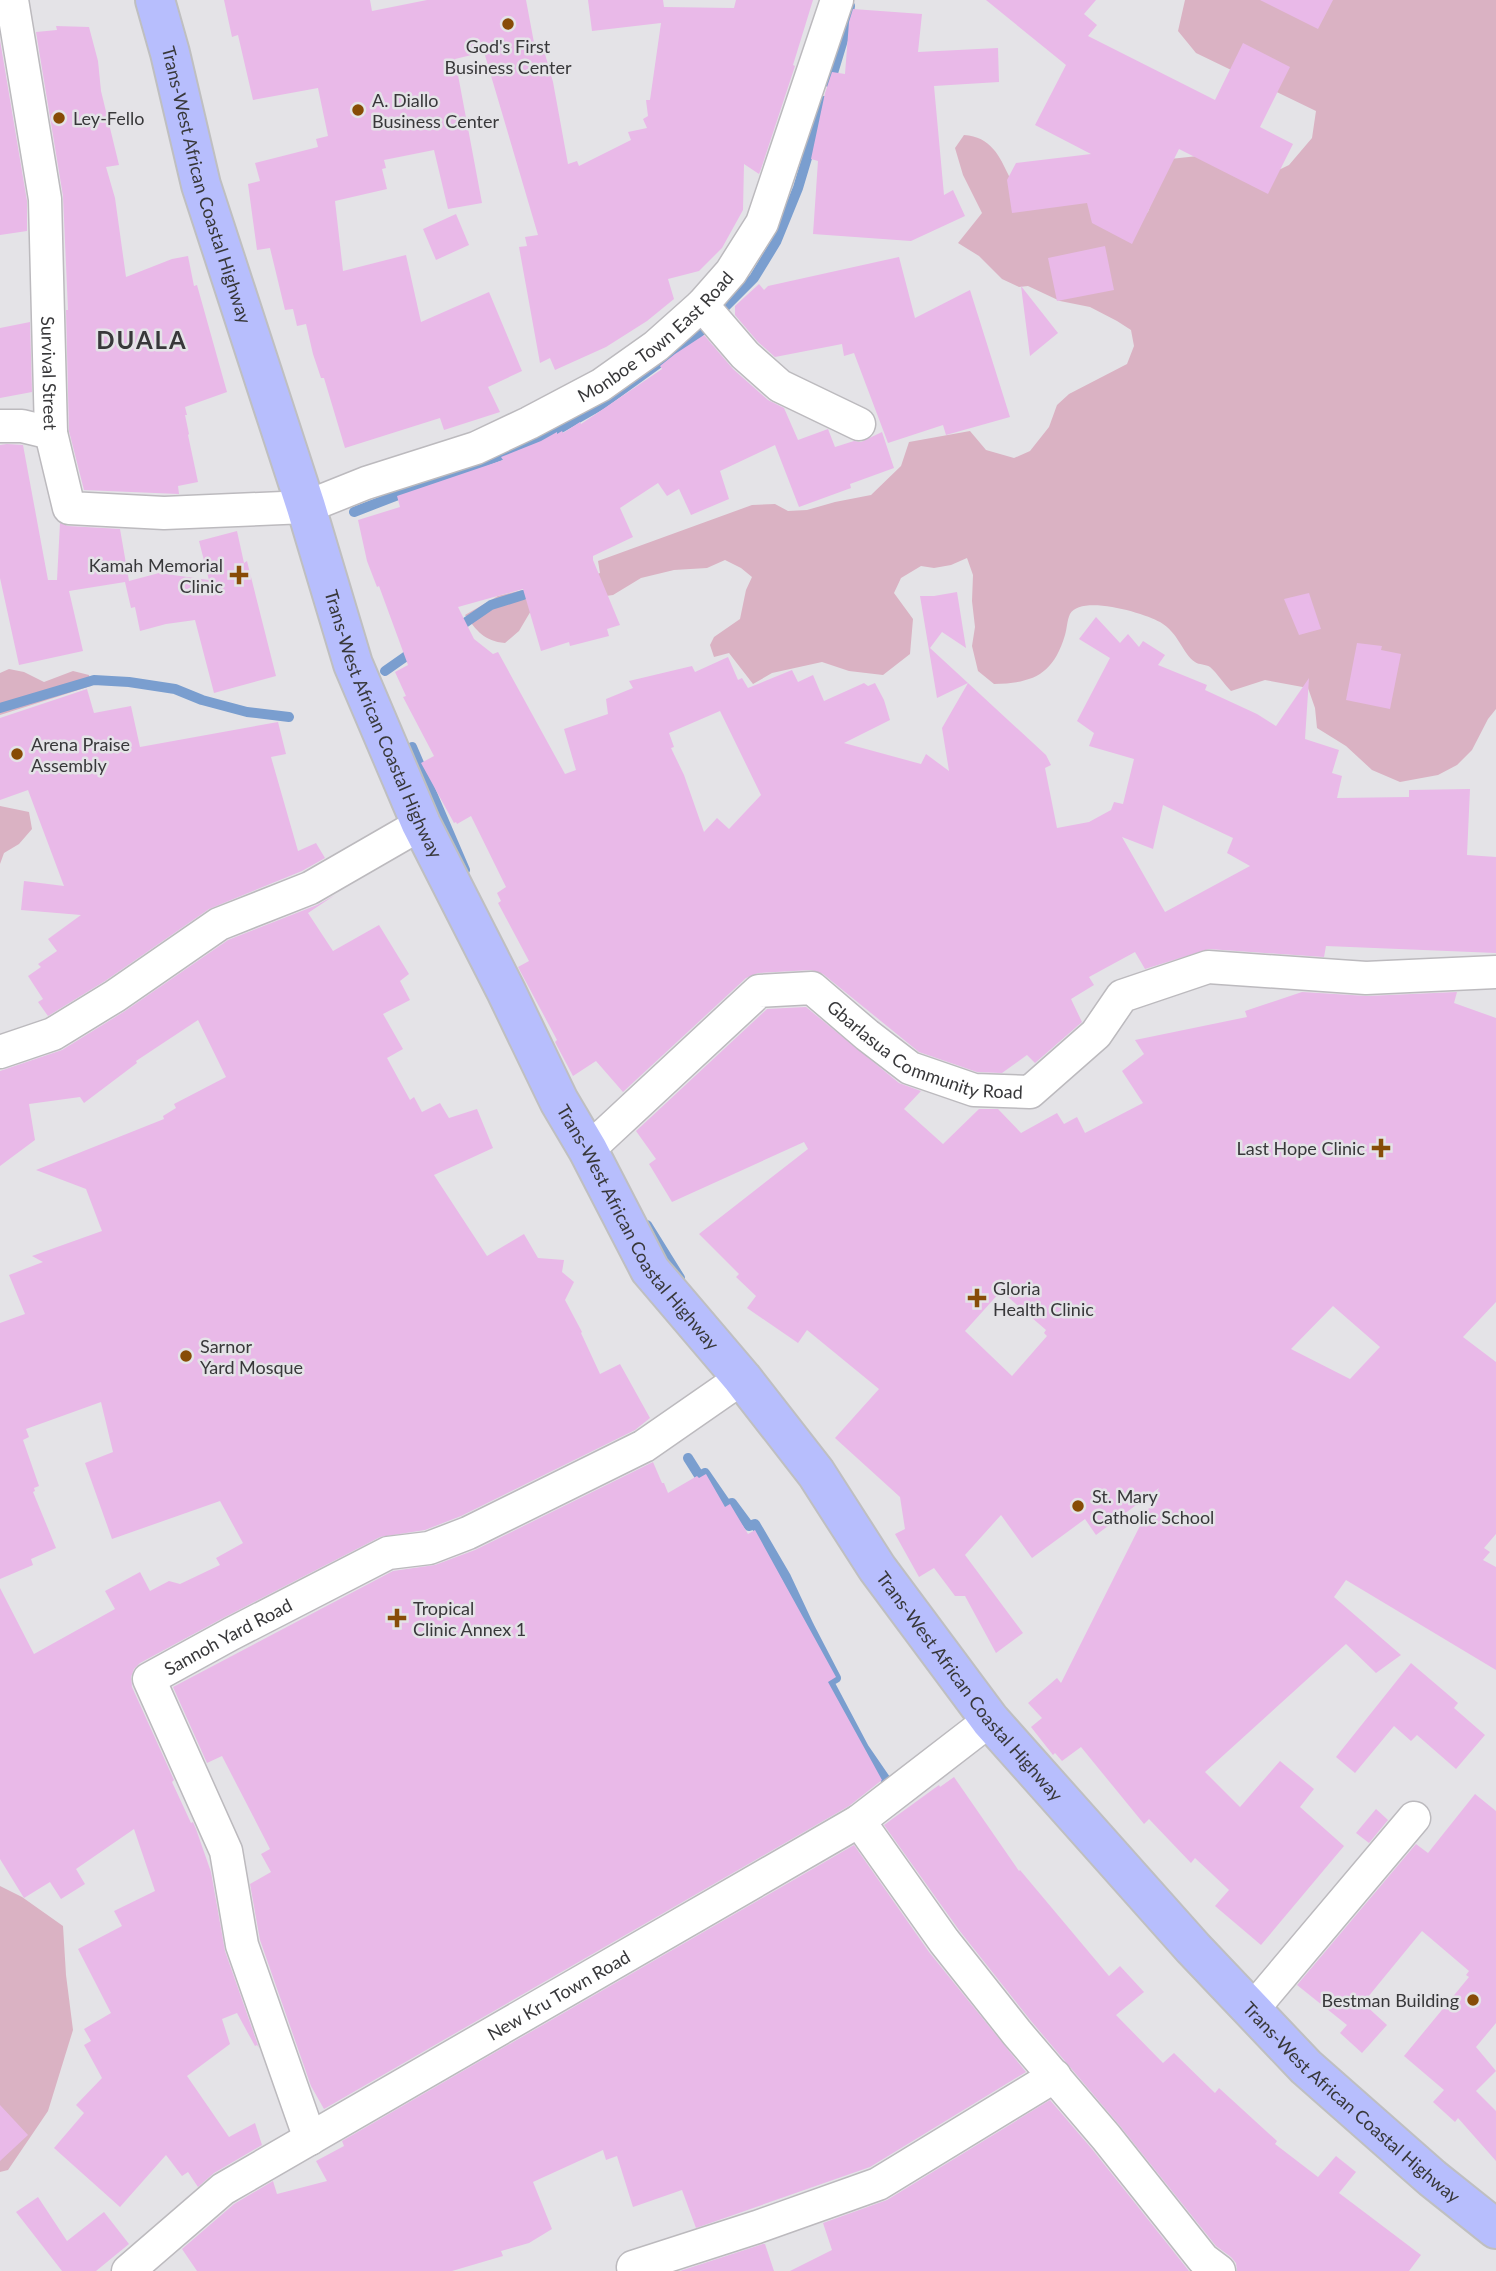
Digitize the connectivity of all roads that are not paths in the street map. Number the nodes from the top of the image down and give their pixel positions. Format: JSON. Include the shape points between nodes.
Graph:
{"nodes":[{"id":1,"x":12,"y":0,"type":"edge"},
{"id":2,"x":155,"y":0,"type":"edge"},
{"id":3,"x":837,"y":0,"type":"edge"},
{"id":4,"x":702,"y":305,"type":"junction"},
{"id":5,"x":859,"y":424,"type":"dead end"},
{"id":6,"x":0,"y":426,"type":"edge"},
{"id":7,"x":51,"y":433,"type":"junction"},
{"id":8,"x":306,"y":508,"type":"junction"},
{"id":9,"x":421,"y":824,"type":"junction"},
{"id":10,"x":1496,"y":972,"type":"edge"},
{"id":11,"x":0,"y":1052,"type":"edge"},
{"id":12,"x":588,"y":1150,"type":"junction"},
{"id":13,"x":742,"y":1378,"type":"junction"},
{"id":14,"x":990,"y":1720,"type":"junction"},
{"id":15,"x":1414,"y":1818,"type":"dead end"},
{"id":16,"x":859,"y":1821,"type":"junction"},
{"id":17,"x":1252,"y":2010,"type":"junction"},
{"id":18,"x":1055,"y":2076,"type":"junction"},
{"id":19,"x":310,"y":2139,"type":"junction"},
{"id":20,"x":1496,"y":2230,"type":"edge"},
{"id":21,"x":633,"y":2267,"type":"dead end"},
{"id":22,"x":128,"y":2271,"type":"edge"},
{"id":23,"x":1219,"y":2271,"type":"edge"}],
"edges":[{"from":1,"to":7,"type":"street","name":"Survival Street","via":[[46,199]]},
{"from":2,"to":8,"type":"highway","name":"Trans-West African Coastal Highway","via":[[201,185]]},
{"from":3,"to":4,"type":"street","name":"Monboe Town East Road","via":[[762,222],[731,272]]},
{"from":4,"to":5,"type":"street","via":[[745,355],[780,386]]},
{"from":4,"to":8,"type":"street","name":"Monboe Town East Road","via":[[656,346],[601,384],[529,423],[476,448],[366,483]]},
{"from":6,"to":7,"type":"street"},
{"from":7,"to":8,"type":"street","name":"Survival Street","via":[[69,508],[164,513]]},
{"from":8,"to":9,"type":"highway","name":"Trans-West African Coastal Highway","via":[[353,664]]},
{"from":9,"to":11,"type":"street","via":[[310,888],[219,924],[53,1034]]},
{"from":9,"to":12,"type":"highway","name":"Trans-West African Coastal Highway"},
{"from":10,"to":12,"type":"street","name":"Gbarlasua Community Road","via":[[1366,978],[1208,967],[1122,996],[1096,1034],[1030,1092],[974,1090],[910,1068],[812,988],[759,991]]},
{"from":12,"to":13,"type":"highway","name":"Trans-West African Coastal Highway","via":[[650,1270]]},
{"from":13,"to":14,"type":"highway","name":"Trans-West African Coastal Highway","via":[[816,1473],[877,1569]]},
{"from":13,"to":19,"type":"street","name":"Sannoh Yard Road","via":[[644,1446],[468,1533],[429,1548],[388,1553],[149,1679],[226,1851],[242,1945]]},
{"from":14,"to":16,"type":"street","name":"New Kru Town Road"},
{"from":14,"to":17,"type":"highway","name":"Trans-West African Coastal Highway"},
{"from":15,"to":17,"type":"street"},
{"from":16,"to":18,"type":"street","via":[[944,1941]]},
{"from":16,"to":19,"type":"street","name":"New Kru Town Road"},
{"from":17,"to":20,"type":"highway","name":"Trans-West African Coastal Highway","via":[[1306,2067]]},
{"from":18,"to":21,"type":"street","via":[[878,2184]]},
{"from":18,"to":23,"type":"street","via":[[1203,2259]]},
{"from":19,"to":22,"type":"street","name":"New Kru Town Road","via":[[223,2189]]}]}
